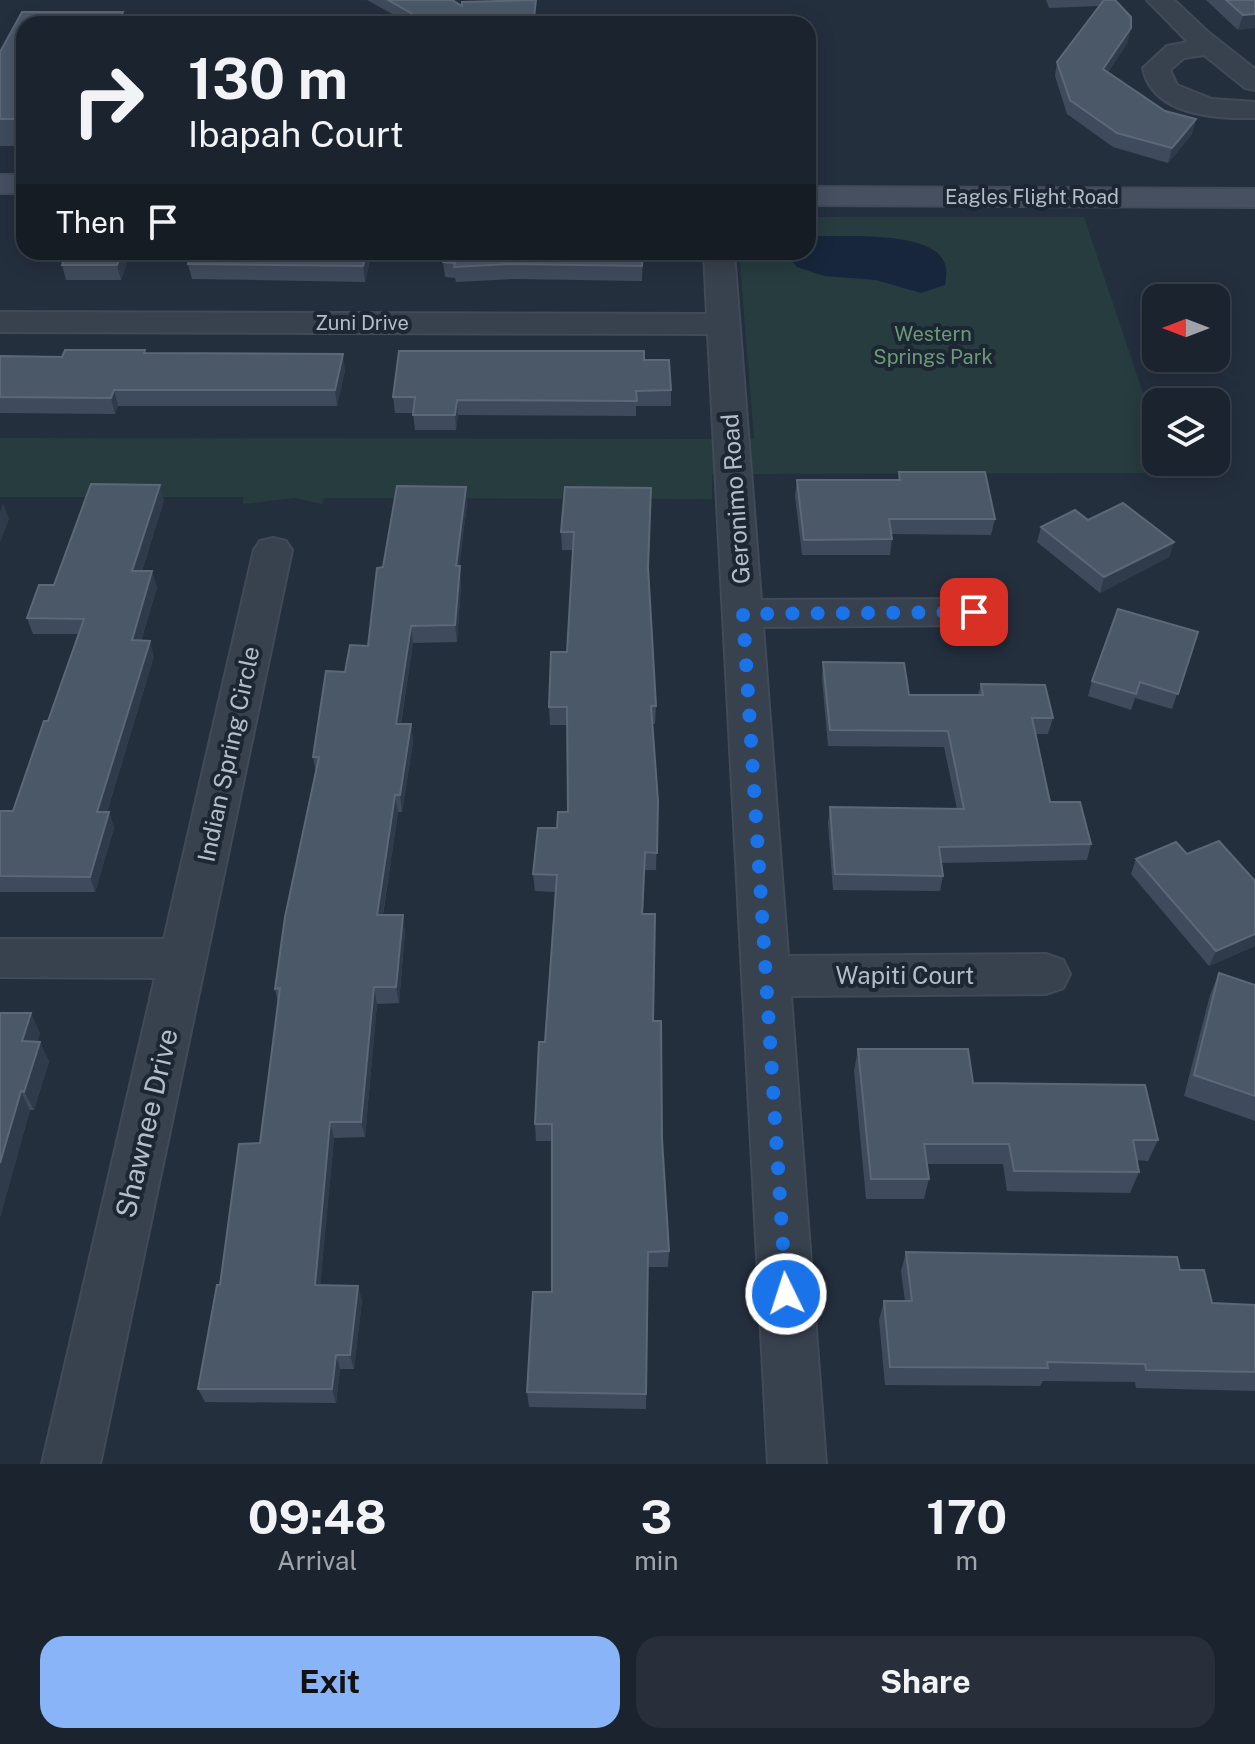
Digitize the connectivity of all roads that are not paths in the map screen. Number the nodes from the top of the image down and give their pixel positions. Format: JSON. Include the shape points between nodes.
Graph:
{"nodes":[{"id":1,"x":1160,"y":0,"type":"edge"},
{"id":2,"x":1209,"y":46,"type":"junction"},
{"id":3,"x":1255,"y":82,"type":"edge"},
{"id":4,"x":1255,"y":110,"type":"edge"},
{"id":5,"x":816,"y":196,"type":"edge"},
{"id":6,"x":1255,"y":198,"type":"edge"},
{"id":7,"x":719,"y":260,"type":"edge"},
{"id":8,"x":0,"y":322,"type":"edge"},
{"id":9,"x":723,"y":324,"type":"junction"},
{"id":10,"x":273,"y":550,"type":"dead end"},
{"id":11,"x":974,"y":612,"type":"dead end"},
{"id":12,"x":743,"y":614,"type":"junction"},
{"id":13,"x":0,"y":958,"type":"edge"},
{"id":14,"x":183,"y":959,"type":"junction"},
{"id":15,"x":1046,"y":974,"type":"dead end"},
{"id":16,"x":765,"y":976,"type":"junction"},
{"id":17,"x":71,"y":1464,"type":"edge"},
{"id":18,"x":797,"y":1464,"type":"edge"}],
"edges":[{"from":1,"to":2,"type":"street"},
{"from":2,"to":3,"type":"street"},
{"from":2,"to":4,"type":"street","via":[[1167,57],[1156,68],[1159,82],[1202,106]]},
{"from":5,"to":6,"type":"main road","name":"Eagles Flight Road"},
{"from":7,"to":9,"type":"street","name":"Geronimo Road"},
{"from":8,"to":9,"type":"street","name":"Zuni Drive"},
{"from":9,"to":12,"type":"street","name":"Geronimo Road"},
{"from":10,"to":14,"type":"street","name":"Indian Spring Circle"},
{"from":11,"to":12,"type":"street"},
{"from":12,"to":16,"type":"street","name":"Geronimo Road"},
{"from":13,"to":14,"type":"street"},
{"from":14,"to":17,"type":"street","name":"Shawnee Drive"},
{"from":15,"to":16,"type":"street","name":"Wapiti Court"},
{"from":16,"to":18,"type":"street","name":"Geronimo Road"}]}
